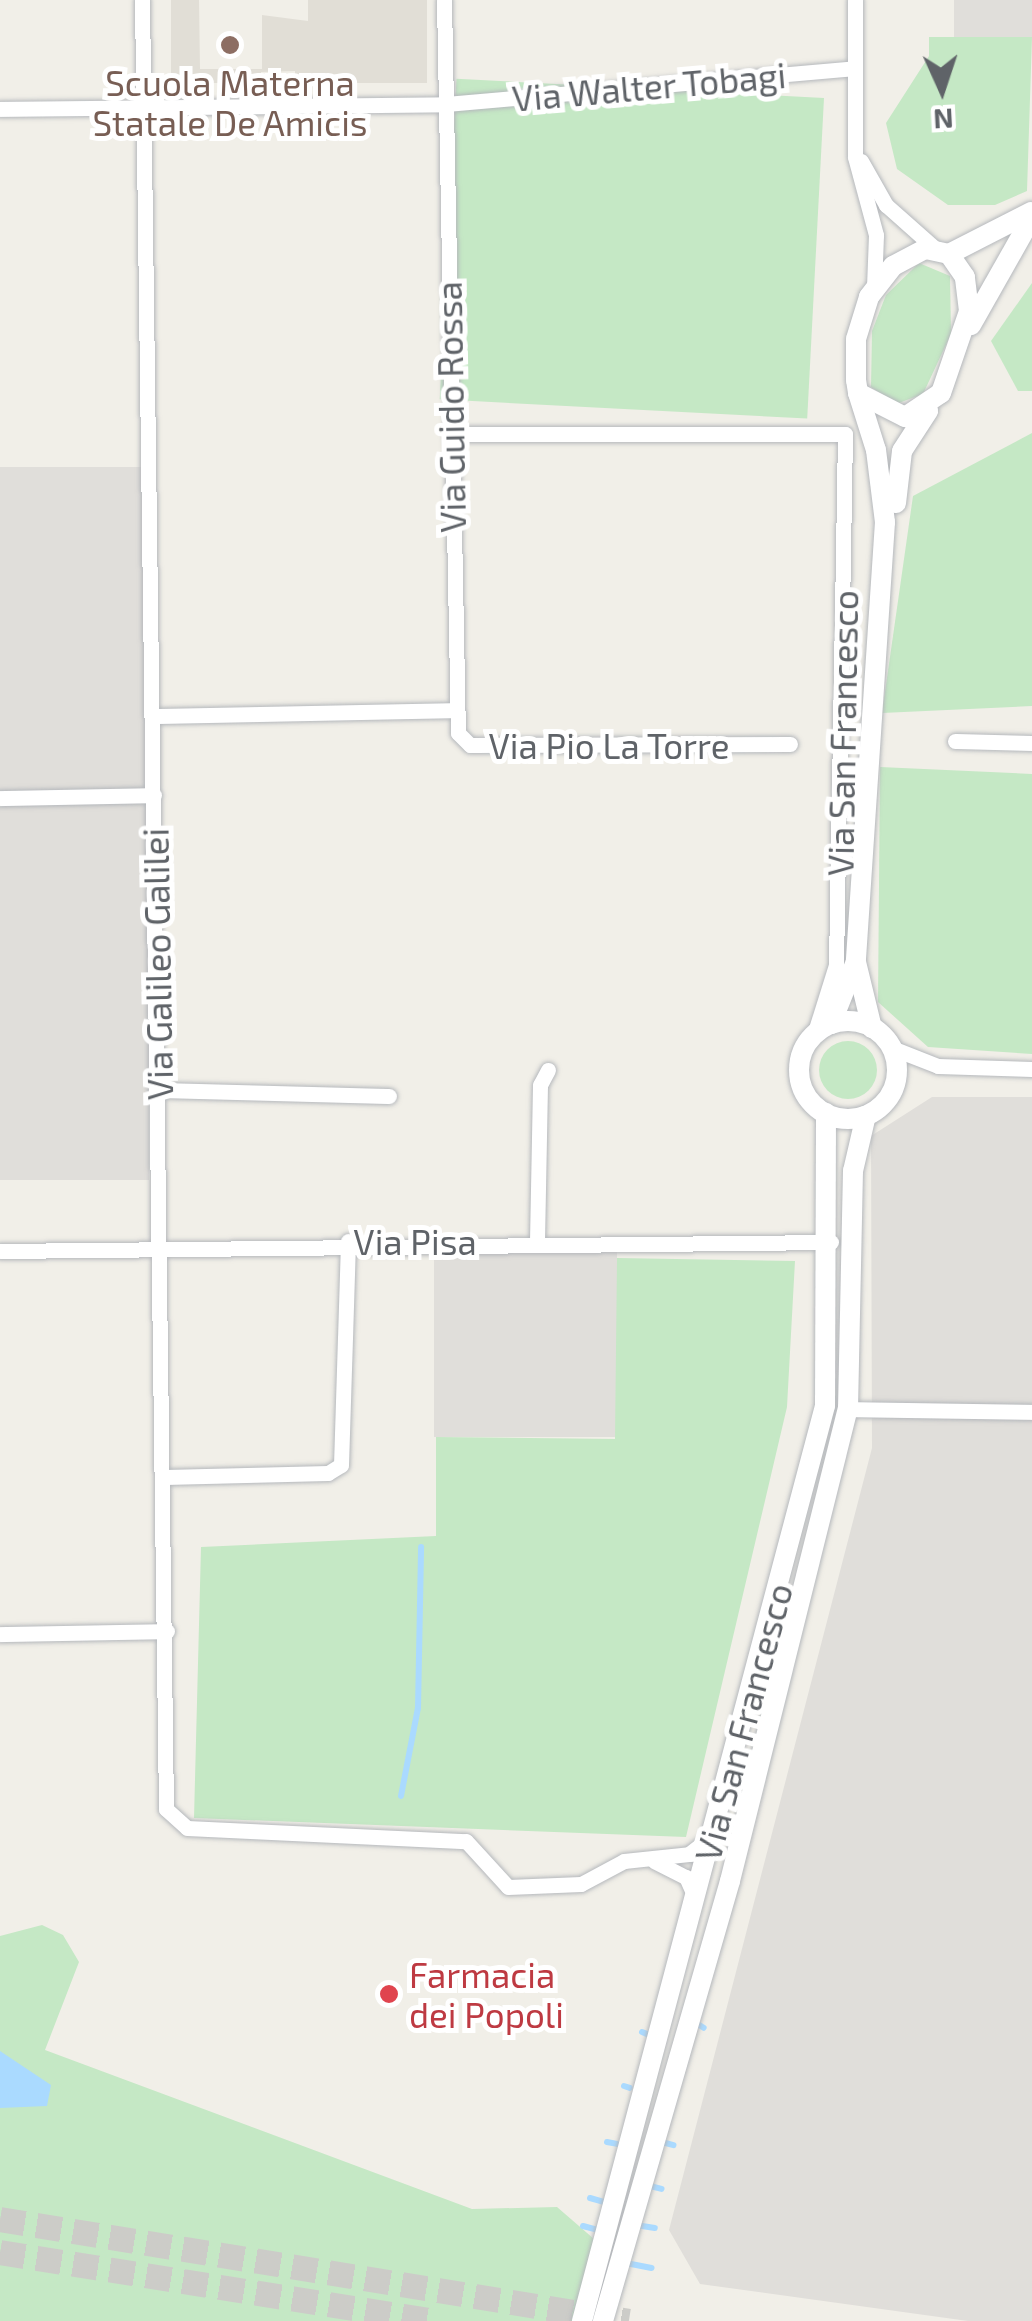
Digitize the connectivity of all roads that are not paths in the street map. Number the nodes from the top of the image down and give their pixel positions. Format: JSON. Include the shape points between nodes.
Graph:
{"nodes":[{"id":1,"x":142,"y":0,"type":"edge"},
{"id":2,"x":444,"y":0,"type":"edge"},
{"id":3,"x":855,"y":0,"type":"edge"},
{"id":4,"x":853,"y":68,"type":"junction"},
{"id":5,"x":445,"y":104,"type":"junction"},
{"id":6,"x":144,"y":108,"type":"junction"},
{"id":7,"x":0,"y":109,"type":"edge"},
{"id":8,"x":854,"y":143,"type":"junction"},
{"id":9,"x":1032,"y":214,"type":"edge"},
{"id":10,"x":944,"y":253,"type":"junction"},
{"id":11,"x":874,"y":288,"type":"junction"},
{"id":12,"x":963,"y":340,"type":"junction"},
{"id":13,"x":858,"y":393,"type":"junction"},
{"id":14,"x":933,"y":404,"type":"junction"},
{"id":15,"x":450,"y":434,"type":"junction"},
{"id":16,"x":870,"y":662,"type":"junction"},
{"id":17,"x":455,"y":710,"type":"junction"},
{"id":18,"x":153,"y":716,"type":"junction"},
{"id":19,"x":954,"y":741,"type":"dead end"},
{"id":20,"x":1032,"y":743,"type":"edge"},
{"id":21,"x":790,"y":744,"type":"dead end"},
{"id":22,"x":154,"y":795,"type":"junction"},
{"id":23,"x":0,"y":798,"type":"edge"},
{"id":24,"x":856,"y":962,"type":"junction"},
{"id":25,"x":872,"y":1028,"type":"junction"},
{"id":26,"x":822,"y":1030,"type":"junction"},
{"id":27,"x":892,"y":1048,"type":"junction"},
{"id":28,"x":1032,"y":1069,"type":"edge"},
{"id":29,"x":548,"y":1070,"type":"dead end"},
{"id":30,"x":159,"y":1090,"type":"junction"},
{"id":31,"x":389,"y":1096,"type":"dead end"},
{"id":32,"x":826,"y":1114,"type":"junction"},
{"id":33,"x":866,"y":1116,"type":"junction"},
{"id":34,"x":537,"y":1241,"type":"junction"},
{"id":35,"x":348,"y":1242,"type":"junction"},
{"id":36,"x":831,"y":1242,"type":"junction"},
{"id":37,"x":161,"y":1243,"type":"junction"},
{"id":38,"x":0,"y":1251,"type":"edge"},
{"id":39,"x":848,"y":1409,"type":"junction"},
{"id":40,"x":1032,"y":1412,"type":"edge"},
{"id":41,"x":165,"y":1477,"type":"junction"},
{"id":42,"x":167,"y":1631,"type":"junction"},
{"id":43,"x":0,"y":1634,"type":"edge"},
{"id":44,"x":714,"y":1829,"type":"junction"},
{"id":45,"x":650,"y":1859,"type":"junction"},
{"id":46,"x":694,"y":1911,"type":"junction"},
{"id":47,"x":582,"y":2321,"type":"edge"},
{"id":48,"x":603,"y":2321,"type":"edge"}],
"edges":[{"from":1,"to":6,"type":"street","name":"Via Galileo Galilei"},
{"from":2,"to":5,"type":"street","name":"Via Guido Rossa"},
{"from":3,"to":4,"type":"street"},
{"from":4,"to":5,"type":"street","name":"Via Walter Tobagi"},
{"from":4,"to":8,"type":"street"},
{"from":5,"to":6,"type":"street","name":"Via Walter Tobagi"},
{"from":5,"to":15,"type":"street","name":"Via Guido Rossa"},
{"from":6,"to":7,"type":"street","name":"Via Walter Tobagi"},
{"from":6,"to":18,"type":"street","name":"Via Galileo Galilei"},
{"from":8,"to":10,"type":"street","via":[[886,204]]},
{"from":8,"to":11,"type":"street","via":[[876,235]]},
{"from":9,"to":10,"type":"street"},
{"from":9,"to":12,"type":"street"},
{"from":10,"to":11,"type":"street","via":[[910,254]]},
{"from":10,"to":12,"type":"street","via":[[968,290]]},
{"from":11,"to":13,"type":"street","via":[[856,339]]},
{"from":12,"to":14,"type":"street"},
{"from":13,"to":14,"type":"street","via":[[899,417]]},
{"from":13,"to":16,"type":"street","name":"Via San Francesco","via":[[885,522]]},
{"from":14,"to":16,"type":"street","name":"Via San Francesco","via":[[896,472],[895,535]]},
{"from":15,"to":17,"type":"street","name":"Via Guido Rossa"},
{"from":15,"to":26,"type":"street","name":"Via San Francesco","via":[[842,430],[836,966]]},
{"from":16,"to":24,"type":"street","name":"Via San Francesco"},
{"from":17,"to":18,"type":"street","name":"Via Pio La Torre"},
{"from":17,"to":21,"type":"street","name":"Via Pio La Torre","via":[[470,745]]},
{"from":18,"to":22,"type":"street","name":"Via Galileo Galilei"},
{"from":19,"to":20,"type":"street"},
{"from":22,"to":23,"type":"street"},
{"from":22,"to":30,"type":"street","name":"Via Galileo Galilei"},
{"from":24,"to":25,"type":"street","name":"Via San Francesco"},
{"from":24,"to":26,"type":"street","name":"Via San Francesco"},
{"from":25,"to":26,"type":"street"},
{"from":25,"to":27,"type":"street"},
{"from":26,"to":32,"type":"street","via":[[800,1077]]},
{"from":27,"to":28,"type":"street","via":[[938,1066]]},
{"from":27,"to":33,"type":"street","via":[[894,1088]]},
{"from":29,"to":34,"type":"street","via":[[540,1086]]},
{"from":30,"to":31,"type":"street"},
{"from":30,"to":37,"type":"street","name":"Via Galileo Galilei"},
{"from":32,"to":33,"type":"street"},
{"from":32,"to":36,"type":"street","name":"Via San Francesco"},
{"from":33,"to":39,"type":"street","name":"Via San Francesco","via":[[853,1171]]},
{"from":34,"to":35,"type":"street","name":"Via Pisa"},
{"from":34,"to":36,"type":"street","name":"Via Pisa"},
{"from":35,"to":37,"type":"street","name":"Via Pisa"},
{"from":35,"to":41,"type":"street","via":[[342,1465],[328,1473]]},
{"from":36,"to":44,"type":"street","name":"Via San Francesco","via":[[825,1406]]},
{"from":37,"to":38,"type":"street","name":"Via Pisa"},
{"from":37,"to":41,"type":"street","name":"Via Galileo Galilei"},
{"from":39,"to":40,"type":"street"},
{"from":39,"to":48,"type":"street","name":"Via San Francesco","via":[[730,1881]]},
{"from":41,"to":42,"type":"street","name":"Via Galileo Galilei"},
{"from":42,"to":43,"type":"street"},
{"from":42,"to":45,"type":"street","name":"Via Galileo Galilei","via":[[168,1814],[187,1828],[458,1840],[508,1887],[581,1884],[624,1861]]},
{"from":44,"to":45,"type":"street","via":[[696,1851]]},
{"from":44,"to":46,"type":"street","name":"Via San Francesco"},
{"from":45,"to":46,"type":"street","via":[[691,1882]]},
{"from":46,"to":47,"type":"street","name":"Via San Francesco","via":[[620,2154]]}]}
